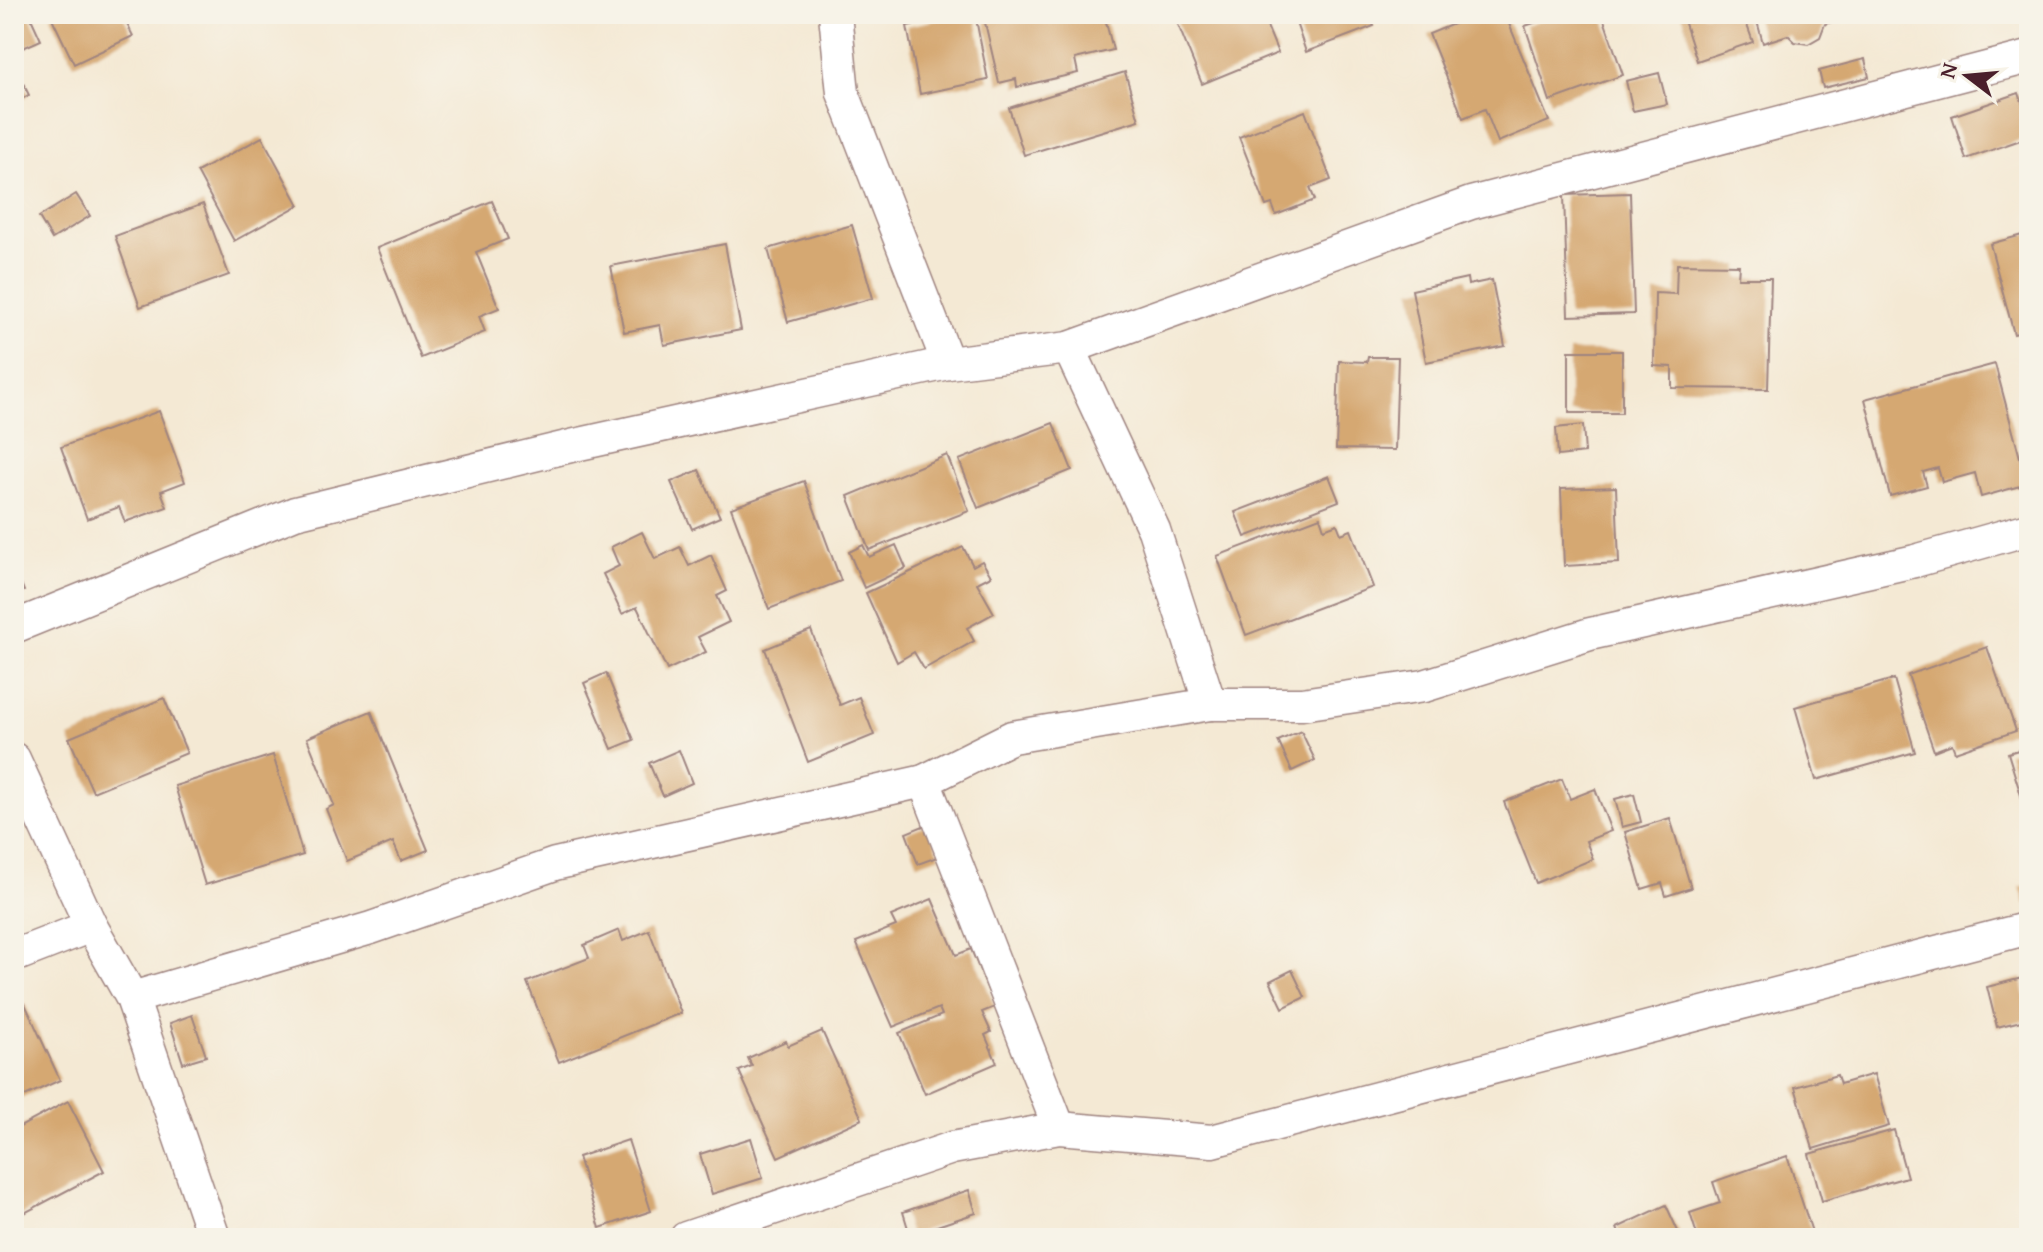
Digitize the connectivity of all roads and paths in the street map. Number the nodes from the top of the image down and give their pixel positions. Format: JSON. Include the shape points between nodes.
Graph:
{"nodes":[{"id":1,"x":835,"y":14,"type":"edge"},
{"id":2,"x":2029,"y":57,"type":"edge"},
{"id":3,"x":1069,"y":348,"type":"junction"},
{"id":4,"x":948,"y":363,"type":"junction"},
{"id":5,"x":2029,"y":529,"type":"edge"},
{"id":6,"x":14,"y":627,"type":"edge"},
{"id":7,"x":1210,"y":704,"type":"junction"},
{"id":8,"x":14,"y":759,"type":"edge"},
{"id":9,"x":924,"y":781,"type":"junction"},
{"id":10,"x":91,"y":926,"type":"junction"},
{"id":11,"x":2029,"y":928,"type":"edge"},
{"id":12,"x":14,"y":956,"type":"edge"},
{"id":13,"x":132,"y":998,"type":"junction"},
{"id":14,"x":1059,"y":1128,"type":"junction"},
{"id":15,"x":214,"y":1238,"type":"edge"},
{"id":16,"x":686,"y":1238,"type":"edge"}],
"edges":[{"from":1,"to":4,"type":"street","via":[[843,93]]},
{"from":2,"to":3,"type":"street","via":[[1471,203]]},
{"from":3,"to":4,"type":"street"},
{"from":3,"to":7,"type":"street","via":[[1154,530]]},
{"from":4,"to":6,"type":"street","via":[[295,513]]},
{"from":5,"to":7,"type":"street","via":[[1915,561],[1590,634],[1424,686],[1302,704]]},
{"from":7,"to":9,"type":"street","via":[[1012,737]]},
{"from":8,"to":10,"type":"street"},
{"from":9,"to":13,"type":"street","via":[[555,864],[371,928]]},
{"from":9,"to":14,"type":"street"},
{"from":10,"to":12,"type":"street"},
{"from":10,"to":13,"type":"street"},
{"from":11,"to":14,"type":"street","via":[[1212,1141]]},
{"from":13,"to":15,"type":"street"},
{"from":14,"to":16,"type":"street","via":[[952,1148]]}]}
